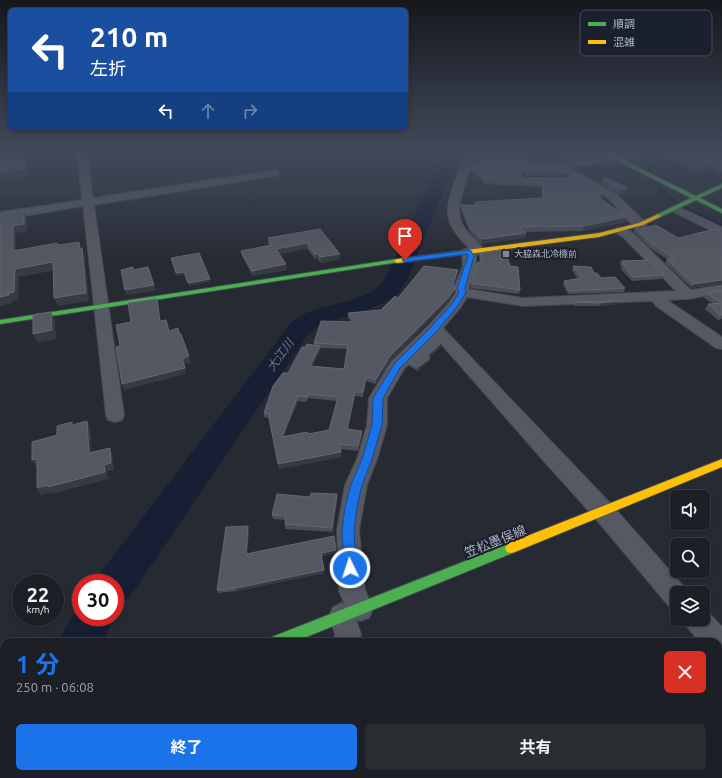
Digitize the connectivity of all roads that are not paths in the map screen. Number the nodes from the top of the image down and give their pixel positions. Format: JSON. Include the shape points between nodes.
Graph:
{"nodes":[{"id":1,"x":86,"y":188,"type":"edge"},
{"id":2,"x":179,"y":188,"type":"edge"},
{"id":3,"x":460,"y":188,"type":"edge"},
{"id":4,"x":599,"y":188,"type":"edge"},
{"id":5,"x":676,"y":188,"type":"edge"},
{"id":6,"x":717,"y":188,"type":"edge"},
{"id":7,"x":696,"y":198,"type":"junction"},
{"id":8,"x":88,"y":202,"type":"junction"},
{"id":9,"x":676,"y":209,"type":"junction"},
{"id":10,"x":722,"y":211,"type":"edge"},
{"id":11,"x":0,"y":216,"type":"edge"},
{"id":12,"x":641,"y":224,"type":"junction"},
{"id":13,"x":620,"y":231,"type":"junction"},
{"id":14,"x":722,"y":232,"type":"edge"},
{"id":15,"x":474,"y":252,"type":"junction"},
{"id":16,"x":722,"y":289,"type":"edge"},
{"id":17,"x":463,"y":292,"type":"junction"},
{"id":18,"x":688,"y":295,"type":"junction"},
{"id":19,"x":656,"y":297,"type":"junction"},
{"id":20,"x":102,"y":306,"type":"junction"},
{"id":21,"x":0,"y":322,"type":"edge"},
{"id":22,"x":434,"y":329,"type":"junction"},
{"id":23,"x":722,"y":344,"type":"edge"},
{"id":24,"x":115,"y":415,"type":"dead end"},
{"id":25,"x":722,"y":463,"type":"edge"},
{"id":26,"x":603,"y":511,"type":"junction"},
{"id":27,"x":670,"y":589,"type":"edge"},
{"id":28,"x":351,"y":613,"type":"junction"},
{"id":29,"x":703,"y":626,"type":"edge"},
{"id":30,"x":288,"y":638,"type":"edge"},
{"id":31,"x":348,"y":638,"type":"edge"},
{"id":32,"x":713,"y":638,"type":"edge"}],
"edges":[{"from":1,"to":8,"type":"street"},
{"from":2,"to":8,"type":"street"},
{"from":3,"to":15,"type":"street","via":[[453,212],[458,226]]},
{"from":4,"to":12,"type":"street","via":[[612,196],[636,222]]},
{"from":5,"to":7,"type":"street"},
{"from":6,"to":7,"type":"street"},
{"from":7,"to":9,"type":"street"},
{"from":7,"to":10,"type":"street"},
{"from":8,"to":11,"type":"street"},
{"from":8,"to":20,"type":"street"},
{"from":9,"to":12,"type":"street"},
{"from":9,"to":14,"type":"street"},
{"from":12,"to":13,"type":"street"},
{"from":13,"to":15,"type":"street"},
{"from":13,"to":18,"type":"street","via":[[628,235]]},
{"from":15,"to":17,"type":"street","via":[[461,288]]},
{"from":15,"to":20,"type":"street"},
{"from":16,"to":18,"type":"street"},
{"from":17,"to":19,"type":"street","via":[[523,302]]},
{"from":17,"to":22,"type":"street"},
{"from":18,"to":19,"type":"street"},
{"from":19,"to":23,"type":"street"},
{"from":20,"to":21,"type":"street"},
{"from":20,"to":24,"type":"street"},
{"from":22,"to":26,"type":"street"},
{"from":22,"to":28,"type":"street","via":[[397,366],[378,398],[377,425],[356,485],[348,530]]},
{"from":25,"to":26,"type":"street","name":"笠松墨俣線"},
{"from":26,"to":27,"type":"street"},
{"from":26,"to":28,"type":"street","name":"笠松墨俣線"},
{"from":28,"to":30,"type":"street","name":"笠松墨俣線"},
{"from":28,"to":31,"type":"street"},
{"from":29,"to":32,"type":"street"}]}
